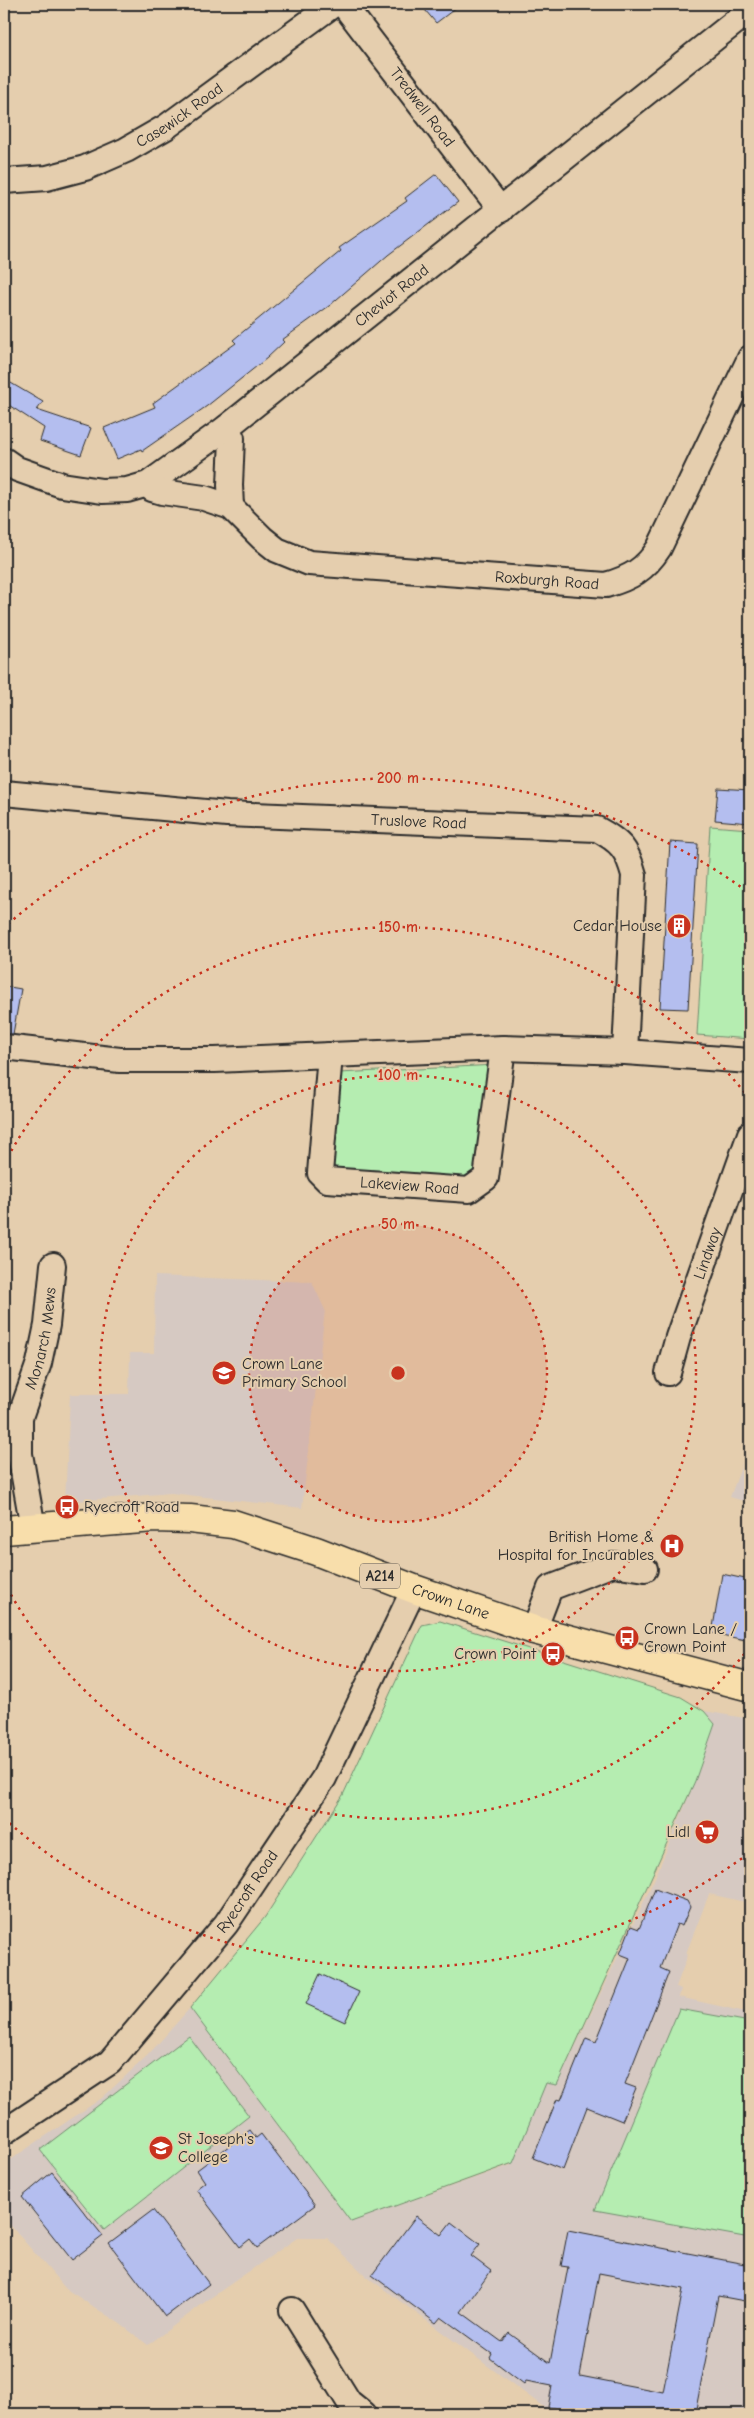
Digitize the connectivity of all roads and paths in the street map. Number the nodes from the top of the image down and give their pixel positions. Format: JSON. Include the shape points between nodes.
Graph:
{"nodes":[{"id":1,"x":334,"y":4,"type":"edge"},
{"id":2,"x":344,"y":4,"type":"edge"},
{"id":3,"x":750,"y":10,"type":"edge"},
{"id":4,"x":4,"y":181,"type":"edge"},
{"id":5,"x":500,"y":210,"type":"junction"},
{"id":6,"x":750,"y":358,"type":"edge"},
{"id":7,"x":226,"y":428,"type":"junction"},
{"id":8,"x":4,"y":460,"type":"edge"},
{"id":9,"x":148,"y":484,"type":"junction"},
{"id":10,"x":231,"y":507,"type":"junction"},
{"id":11,"x":4,"y":793,"type":"edge"},
{"id":12,"x":4,"y":1047,"type":"edge"},
{"id":13,"x":503,"y":1048,"type":"junction"},
{"id":14,"x":625,"y":1052,"type":"junction"},
{"id":15,"x":330,"y":1055,"type":"junction"},
{"id":16,"x":750,"y":1061,"type":"edge"},
{"id":17,"x":750,"y":1134,"type":"edge"},
{"id":18,"x":53,"y":1265,"type":"dead end"},
{"id":19,"x":668,"y":1373,"type":"dead end"},
{"id":20,"x":33,"y":1528,"type":"junction"},
{"id":21,"x":4,"y":1530,"type":"edge"},
{"id":22,"x":645,"y":1569,"type":"dead end"},
{"id":23,"x":414,"y":1589,"type":"junction"},
{"id":24,"x":534,"y":1630,"type":"junction"},
{"id":25,"x":750,"y":1687,"type":"edge"},
{"id":26,"x":4,"y":2132,"type":"edge"},
{"id":27,"x":292,"y":2310,"type":"dead end"},
{"id":28,"x":364,"y":2414,"type":"edge"}],
"edges":[{"from":1,"to":4,"type":"street","name":"Casewick Road","via":[[166,127],[126,150],[85,168],[47,178]]},
{"from":2,"to":5,"type":"street","name":"Tredwell Road"},
{"from":3,"to":5,"type":"street","name":"Cheviot Road"},
{"from":5,"to":7,"type":"street","name":"Cheviot Road"},
{"from":6,"to":10,"type":"street","name":"Roxburgh Road","via":[[659,548],[640,571],[606,585],[309,563],[277,550]]},
{"from":7,"to":9,"type":"street","name":"Cheviot Road"},
{"from":7,"to":10,"type":"street","via":[[232,438]]},
{"from":8,"to":9,"type":"street","name":"Cheviot Road","via":[[17,469],[62,486],[113,491]]},
{"from":9,"to":10,"type":"street","name":"Roxburgh Road","via":[[162,492],[204,498]]},
{"from":11,"to":14,"type":"street","name":"Truslove Road","via":[[227,814],[597,829],[617,840],[629,856],[634,875]]},
{"from":12,"to":15,"type":"street","via":[[120,1060]]},
{"from":13,"to":14,"type":"street"},
{"from":13,"to":15,"type":"street"},
{"from":13,"to":15,"type":"street","name":"Lakeview Road","via":[[486,1178],[469,1190],[327,1180],[320,1173]]},
{"from":14,"to":16,"type":"street"},
{"from":17,"to":19,"type":"street","name":"Lindway"},
{"from":18,"to":20,"type":"street","name":"Monarch Mews","via":[[47,1325],[39,1363],[20,1417],[20,1454]]},
{"from":20,"to":21,"type":"main road","name":"Crown Lane","number":"A214"},
{"from":20,"to":23,"type":"main road","name":"Crown Lane","number":"A214","via":[[154,1518],[234,1524]]},
{"from":22,"to":24,"type":"street","via":[[613,1564],[550,1588]]},
{"from":23,"to":24,"type":"main road","name":"Crown Lane","number":"A214"},
{"from":23,"to":26,"type":"street","name":"Ryecroft Road","via":[[324,1778],[226,1924],[110,2062]]},
{"from":24,"to":25,"type":"main road","name":"Crown Lane","number":"A214"},
{"from":27,"to":28,"type":"street","via":[[349,2402]]}]}
